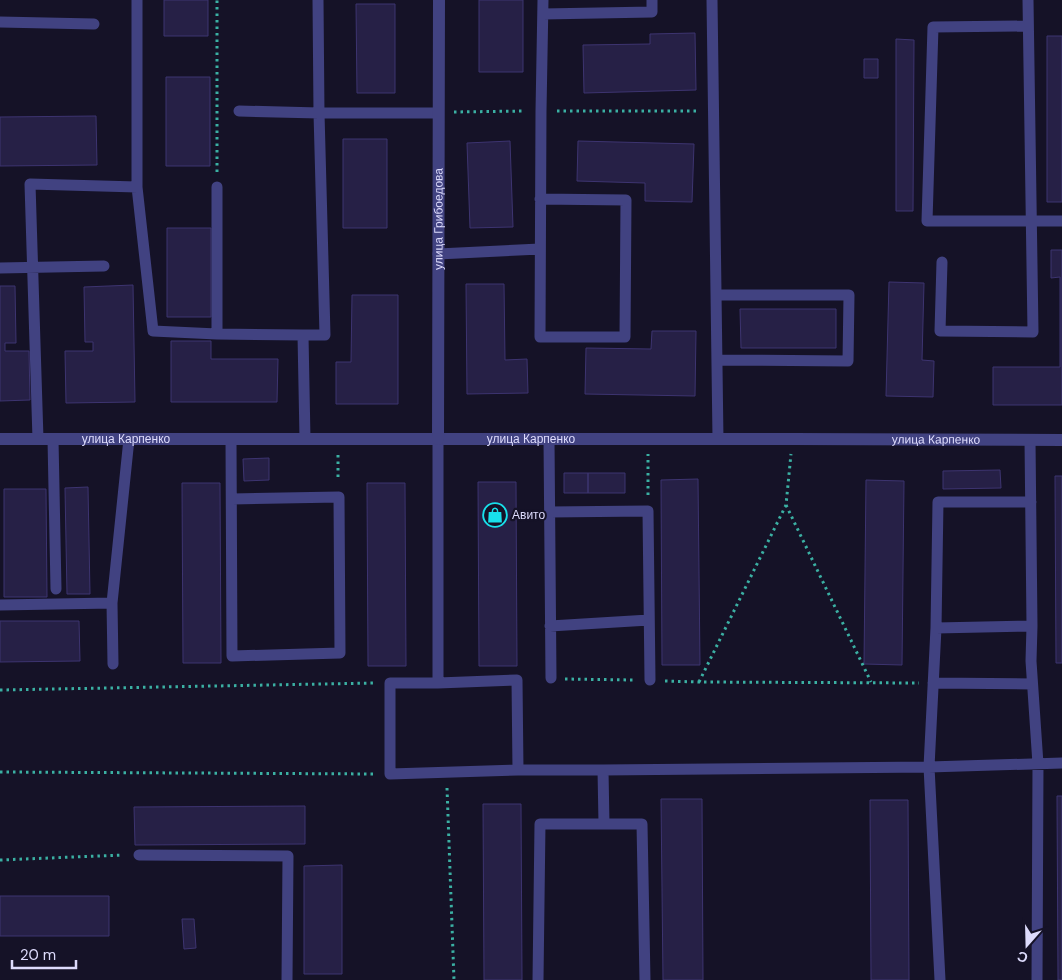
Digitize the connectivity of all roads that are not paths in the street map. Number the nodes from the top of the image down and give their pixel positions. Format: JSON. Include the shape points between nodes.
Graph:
{"nodes":[{"id":1,"x":137,"y":0,"type":"edge"},
{"id":2,"x":318,"y":0,"type":"edge"},
{"id":3,"x":438,"y":0,"type":"edge"},
{"id":4,"x":543,"y":0,"type":"edge"},
{"id":5,"x":652,"y":0,"type":"edge"},
{"id":6,"x":712,"y":0,"type":"edge"},
{"id":7,"x":1028,"y":0,"type":"edge"},
{"id":8,"x":543,"y":14,"type":"junction"},
{"id":9,"x":0,"y":22,"type":"edge"},
{"id":10,"x":94,"y":24,"type":"dead end"},
{"id":11,"x":1028,"y":26,"type":"junction"},
{"id":12,"x":239,"y":111,"type":"dead end"},
{"id":13,"x":319,"y":113,"type":"junction"},
{"id":14,"x":438,"y":113,"type":"junction"},
{"id":15,"x":137,"y":187,"type":"junction"},
{"id":16,"x":217,"y":187,"type":"road end"},
{"id":17,"x":540,"y":199,"type":"junction"},
{"id":18,"x":1031,"y":221,"type":"junction"},
{"id":19,"x":1062,"y":221,"type":"edge"},
{"id":20,"x":540,"y":249,"type":"junction"},
{"id":21,"x":438,"y":254,"type":"junction"},
{"id":22,"x":942,"y":262,"type":"dead end"},
{"id":23,"x":104,"y":266,"type":"dead end"},
{"id":24,"x":32,"y":267,"type":"junction"},
{"id":25,"x":0,"y":268,"type":"edge"},
{"id":26,"x":716,"y":295,"type":"junction"},
{"id":27,"x":217,"y":334,"type":"junction"},
{"id":28,"x":303,"y":336,"type":"junction"},
{"id":29,"x":717,"y":360,"type":"junction"},
{"id":30,"x":0,"y":439,"type":"edge"},
{"id":31,"x":38,"y":439,"type":"junction"},
{"id":32,"x":53,"y":439,"type":"junction"},
{"id":33,"x":129,"y":439,"type":"junction"},
{"id":34,"x":231,"y":439,"type":"junction"},
{"id":35,"x":305,"y":439,"type":"junction"},
{"id":36,"x":438,"y":439,"type":"junction"},
{"id":37,"x":549,"y":439,"type":"junction"},
{"id":38,"x":718,"y":439,"type":"junction"},
{"id":39,"x":1030,"y":440,"type":"junction"},
{"id":40,"x":1062,"y":440,"type":"edge"},
{"id":41,"x":232,"y":499,"type":"junction"},
{"id":42,"x":1031,"y":502,"type":"junction"},
{"id":43,"x":549,"y":512,"type":"junction"},
{"id":44,"x":56,"y":589,"type":"dead end"},
{"id":45,"x":112,"y":602,"type":"junction"},
{"id":46,"x":0,"y":605,"type":"edge"},
{"id":47,"x":649,"y":620,"type":"junction"},
{"id":48,"x":550,"y":626,"type":"junction"},
{"id":49,"x":1032,"y":626,"type":"junction"},
{"id":50,"x":936,"y":628,"type":"junction"},
{"id":51,"x":113,"y":664,"type":"dead end"},
{"id":52,"x":551,"y":678,"type":"road end"},
{"id":53,"x":650,"y":680,"type":"road end"},
{"id":54,"x":438,"y":683,"type":"junction"},
{"id":55,"x":933,"y":683,"type":"junction"},
{"id":56,"x":1032,"y":684,"type":"junction"},
{"id":57,"x":1062,"y":763,"type":"edge"},
{"id":58,"x":1038,"y":764,"type":"junction"},
{"id":59,"x":929,"y":767,"type":"junction"},
{"id":60,"x":518,"y":770,"type":"junction"},
{"id":61,"x":603,"y":770,"type":"junction"},
{"id":62,"x":604,"y":824,"type":"junction"},
{"id":63,"x":139,"y":854,"type":"road end"},
{"id":64,"x":287,"y":980,"type":"edge"},
{"id":65,"x":538,"y":980,"type":"edge"},
{"id":66,"x":645,"y":980,"type":"edge"},
{"id":67,"x":940,"y":980,"type":"edge"},
{"id":68,"x":1037,"y":980,"type":"edge"}],
"edges":[{"from":1,"to":15,"type":"lane"},
{"from":2,"to":13,"type":"lane"},
{"from":3,"to":14,"type":"street","name":"улица Грибоедова"},
{"from":4,"to":8,"type":"lane"},
{"from":5,"to":8,"type":"lane","via":[[652,12]]},
{"from":6,"to":26,"type":"lane"},
{"from":7,"to":11,"type":"lane"},
{"from":8,"to":17,"type":"lane"},
{"from":9,"to":10,"type":"lane"},
{"from":11,"to":18,"type":"lane"},
{"from":11,"to":18,"type":"lane","via":[[933,27],[927,221]]},
{"from":12,"to":13,"type":"lane"},
{"from":13,"to":14,"type":"lane"},
{"from":13,"to":28,"type":"lane","via":[[325,335]]},
{"from":14,"to":21,"type":"street","name":"улица Грибоедова"},
{"from":15,"to":24,"type":"lane","via":[[30,184]]},
{"from":15,"to":27,"type":"lane","via":[[153,331]]},
{"from":16,"to":27,"type":"lane"},
{"from":17,"to":20,"type":"lane"},
{"from":17,"to":20,"type":"lane","via":[[626,200],[625,337],[540,337]]},
{"from":18,"to":19,"type":"lane"},
{"from":18,"to":22,"type":"lane","via":[[1032,332],[940,331]]},
{"from":20,"to":21,"type":"lane"},
{"from":21,"to":36,"type":"street","name":"улица Грибоедова"},
{"from":23,"to":24,"type":"lane"},
{"from":24,"to":25,"type":"lane"},
{"from":24,"to":31,"type":"lane"},
{"from":26,"to":29,"type":"lane"},
{"from":26,"to":29,"type":"lane","via":[[849,296],[848,361]]},
{"from":27,"to":28,"type":"lane"},
{"from":28,"to":35,"type":"lane"},
{"from":29,"to":38,"type":"lane"},
{"from":30,"to":31,"type":"street","name":"улица Карпенко"},
{"from":31,"to":32,"type":"street","name":"улица Карпенко"},
{"from":32,"to":33,"type":"street","name":"улица Карпенко"},
{"from":32,"to":44,"type":"lane"},
{"from":33,"to":34,"type":"street","name":"улица Карпенко"},
{"from":33,"to":45,"type":"lane"},
{"from":34,"to":35,"type":"street","name":"улица Карпенко"},
{"from":34,"to":41,"type":"lane"},
{"from":35,"to":36,"type":"street","name":"улица Карпенко"},
{"from":36,"to":37,"type":"street","name":"улица Карпенко"},
{"from":36,"to":54,"type":"lane"},
{"from":37,"to":38,"type":"street","name":"улица Карпенко"},
{"from":37,"to":43,"type":"lane"},
{"from":38,"to":39,"type":"street","name":"улица Карпенко"},
{"from":39,"to":40,"type":"street","name":"улица Карпенко"},
{"from":39,"to":42,"type":"lane"},
{"from":41,"to":41,"type":"lane","via":[[232,656],[340,653],[339,497]]},
{"from":42,"to":49,"type":"lane"},
{"from":42,"to":50,"type":"lane","via":[[938,502]]},
{"from":43,"to":47,"type":"lane","via":[[648,511]]},
{"from":43,"to":48,"type":"lane"},
{"from":45,"to":46,"type":"lane"},
{"from":45,"to":51,"type":"lane"},
{"from":47,"to":48,"type":"lane"},
{"from":47,"to":53,"type":"lane"},
{"from":48,"to":52,"type":"lane"},
{"from":49,"to":50,"type":"lane"},
{"from":49,"to":56,"type":"lane"},
{"from":50,"to":55,"type":"lane"},
{"from":54,"to":60,"type":"lane","via":[[517,680]]},
{"from":54,"to":60,"type":"lane","via":[[390,683],[390,774]]},
{"from":55,"to":56,"type":"lane"},
{"from":55,"to":59,"type":"lane"},
{"from":56,"to":58,"type":"lane"},
{"from":57,"to":58,"type":"lane"},
{"from":58,"to":59,"type":"lane"},
{"from":58,"to":68,"type":"lane"},
{"from":59,"to":61,"type":"lane"},
{"from":59,"to":67,"type":"lane"},
{"from":60,"to":61,"type":"lane"},
{"from":61,"to":62,"type":"lane"},
{"from":62,"to":65,"type":"lane","via":[[540,824]]},
{"from":62,"to":66,"type":"lane","via":[[642,824]]},
{"from":63,"to":64,"type":"lane","via":[[288,856]]}]}
